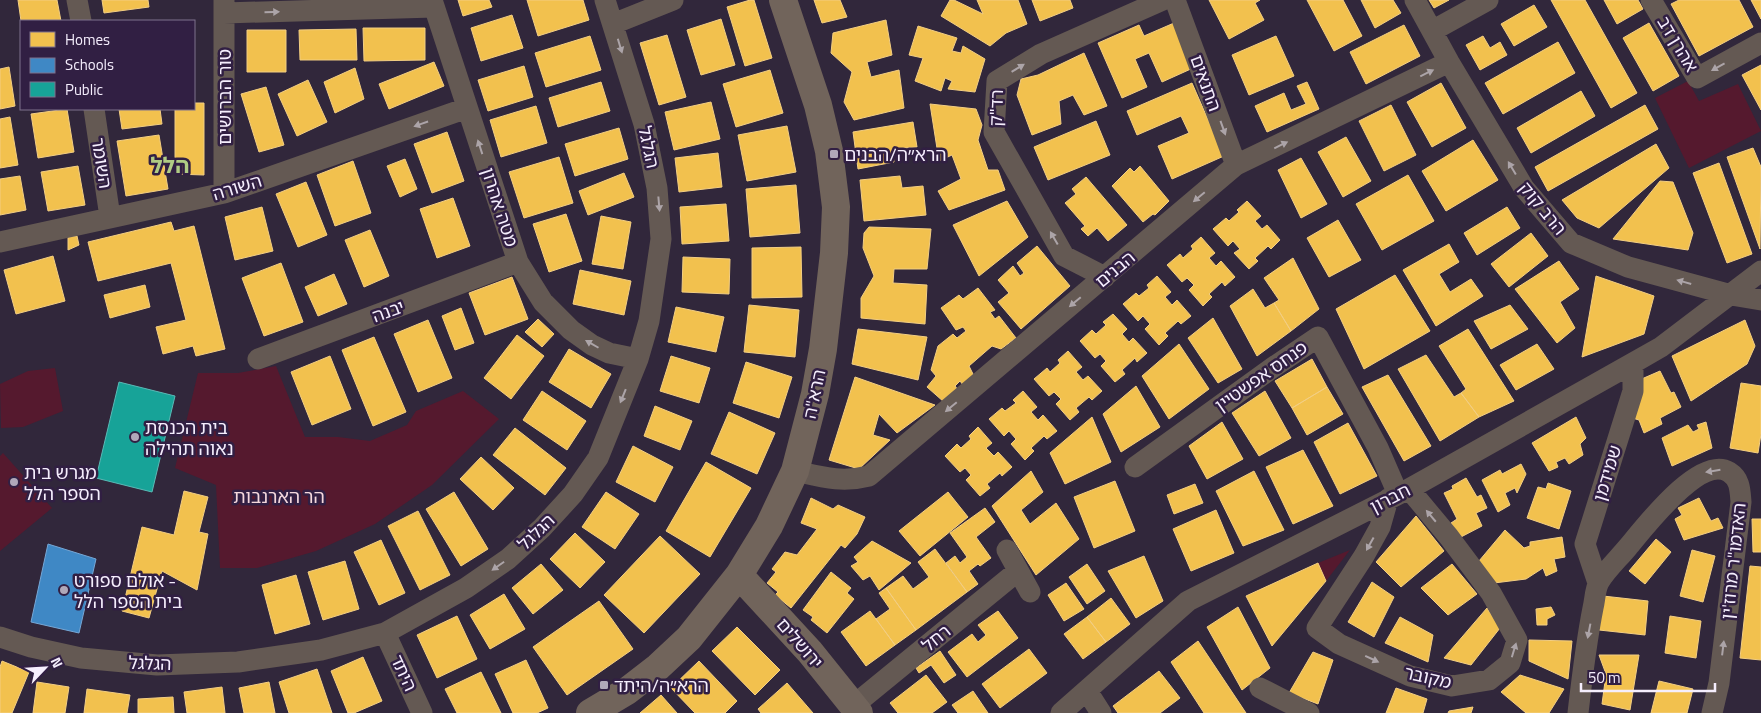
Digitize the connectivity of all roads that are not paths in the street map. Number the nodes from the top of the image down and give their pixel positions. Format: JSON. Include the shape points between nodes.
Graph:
{"nodes":[{"id":1,"x":78,"y":0,"type":"edge"},
{"id":2,"x":605,"y":0,"type":"edge"},
{"id":3,"x":672,"y":0,"type":"edge"},
{"id":4,"x":783,"y":0,"type":"edge"},
{"id":5,"x":1163,"y":0,"type":"edge"},
{"id":6,"x":1175,"y":0,"type":"edge"},
{"id":7,"x":1415,"y":0,"type":"edge"},
{"id":8,"x":1488,"y":0,"type":"edge"},
{"id":9,"x":1651,"y":0,"type":"edge"},
{"id":10,"x":433,"y":4,"type":"edge"},
{"id":11,"x":224,"y":6,"type":"edge"},
{"id":12,"x":81,"y":20,"type":"edge"},
{"id":13,"x":613,"y":24,"type":"junction"},
{"id":14,"x":1432,"y":31,"type":"junction"},
{"id":15,"x":1761,"y":44,"type":"edge"},
{"id":16,"x":1449,"y":62,"type":"junction"},
{"id":17,"x":467,"y":108,"type":"junction"},
{"id":18,"x":94,"y":110,"type":"edge"},
{"id":19,"x":1236,"y":165,"type":"junction"},
{"id":20,"x":224,"y":193,"type":"junction"},
{"id":21,"x":110,"y":217,"type":"junction"},
{"id":22,"x":0,"y":242,"type":"edge"},
{"id":23,"x":518,"y":262,"type":"junction"},
{"id":24,"x":1761,"y":271,"type":"edge"},
{"id":25,"x":1105,"y":277,"type":"junction"},
{"id":26,"x":1731,"y":296,"type":"junction"},
{"id":27,"x":1761,"y":300,"type":"edge"},
{"id":28,"x":258,"y":359,"type":"dead end"},
{"id":29,"x":638,"y":359,"type":"junction"},
{"id":30,"x":1633,"y":363,"type":"junction"},
{"id":31,"x":1135,"y":467,"type":"dead end"},
{"id":32,"x":796,"y":471,"type":"junction"},
{"id":33,"x":1398,"y":494,"type":"junction"},
{"id":34,"x":1007,"y":550,"type":"dead end"},
{"id":35,"x":1018,"y":571,"type":"junction"},
{"id":36,"x":739,"y":575,"type":"junction"},
{"id":37,"x":1598,"y":583,"type":"junction"},
{"id":38,"x":1030,"y":592,"type":"dead end"},
{"id":39,"x":385,"y":633,"type":"junction"},
{"id":40,"x":0,"y":637,"type":"edge"},
{"id":41,"x":1260,"y":688,"type":"dead end"},
{"id":42,"x":1087,"y":690,"type":"junction"},
{"id":43,"x":856,"y":710,"type":"edge"},
{"id":44,"x":422,"y":713,"type":"edge"},
{"id":45,"x":590,"y":713,"type":"edge"},
{"id":46,"x":1061,"y":713,"type":"edge"},
{"id":47,"x":1101,"y":713,"type":"edge"},
{"id":48,"x":1309,"y":713,"type":"edge"},
{"id":49,"x":1578,"y":713,"type":"edge"},
{"id":50,"x":1712,"y":713,"type":"edge"}],
"edges":[{"from":1,"to":12,"type":"street"},
{"from":2,"to":13,"type":"street","name":"הגלגל"},
{"from":3,"to":13,"type":"street"},
{"from":4,"to":32,"type":"street","name":"הרא\"ה","via":[[818,105],[829,151],[836,207],[823,349]]},
{"from":25,"to":5,"type":"street","name":"רד\"ק","one_way":true,"via":[[1064,256],[994,132],[997,81],[1041,54]]},
{"from":6,"to":19,"type":"street","name":"התנאים","one_way":true},
{"from":7,"to":14,"type":"street","name":"הרב קוק"},
{"from":8,"to":14,"type":"street"},
{"from":15,"to":9,"type":"street","name":"אהרן דב","one_way":true,"via":[[1697,78]]},
{"from":11,"to":10,"type":"street","one_way":true},
{"from":10,"to":17,"type":"street","name":"מטה אהרון"},
{"from":11,"to":20,"type":"street","name":"טור הברושים"},
{"from":13,"to":29,"type":"street","name":"הגלגל","one_way":true,"via":[[644,124],[657,188],[661,231],[650,321]]},
{"from":14,"to":16,"type":"street","name":"הרב קוק"},
{"from":19,"to":16,"type":"street","name":"הבנים","one_way":true},
{"from":26,"to":16,"type":"street","name":"הרב קוק","one_way":true,"via":[[1628,267],[1571,243],[1524,188]]},
{"from":17,"to":20,"type":"street","name":"השורה","one_way":true},
{"from":23,"to":17,"type":"street","name":"מטה אהרון","one_way":true},
{"from":18,"to":21,"type":"street","name":"השומר"},
{"from":19,"to":25,"type":"street","name":"הבנים","one_way":true},
{"from":20,"to":21,"type":"street","name":"השורה"},
{"from":21,"to":22,"type":"street","name":"השורה"},
{"from":23,"to":28,"type":"street","name":"יבנה"},
{"from":29,"to":23,"type":"street","name":"מטה אהרון","one_way":true,"via":[[609,353],[571,330],[543,302]]},
{"from":24,"to":26,"type":"street","name":"חברון"},
{"from":25,"to":32,"type":"street","name":"הבנים","one_way":true,"via":[[869,476],[837,480]]},
{"from":26,"to":27,"type":"street","name":"הרב קוק"},
{"from":26,"to":30,"type":"street","name":"חברון"},
{"from":29,"to":39,"type":"street","name":"הגלגל","one_way":true,"via":[[598,458],[573,494],[542,528],[508,559],[466,588]]},
{"from":30,"to":33,"type":"street","name":"חברון"},
{"from":30,"to":37,"type":"street","name":"שמידמן","via":[[1633,391],[1586,544]]},
{"from":31,"to":33,"type":"street","name":"פנחס אפשטיין","via":[[1318,337],[1378,448]]},
{"from":32,"to":36,"type":"street","name":"הרא\"ה","via":[[769,526]]},
{"from":33,"to":33,"type":"street","name":"מקובר","one_way":true,"via":[[1364,556],[1317,628],[1339,644],[1410,676],[1452,686],[1489,680],[1510,662],[1517,640],[1491,593],[1448,537]]},
{"from":33,"to":42,"type":"street","name":"חברון","via":[[1188,601]]},
{"from":34,"to":35,"type":"street"},
{"from":35,"to":38,"type":"street"},
{"from":35,"to":43,"type":"street","name":"רחל"},
{"from":36,"to":43,"type":"street","name":"ירושלים","via":[[810,652]]},
{"from":36,"to":45,"type":"street","name":"הרא\"ה","via":[[689,638],[658,667],[627,691]]},
{"from":37,"to":49,"type":"street","one_way":true},
{"from":50,"to":37,"type":"street","name":"האדמו\"ר מרוז'ין","one_way":true,"via":[[1739,523],[1740,486],[1735,476],[1717,469],[1692,479],[1661,508]]},
{"from":39,"to":40,"type":"street","name":"הגלגל","via":[[321,650],[238,662],[158,665],[81,658]]},
{"from":39,"to":44,"type":"street","name":"היתד"},
{"from":41,"to":48,"type":"street"},
{"from":42,"to":46,"type":"street","name":"חברון"},
{"from":42,"to":47,"type":"street"}]}
